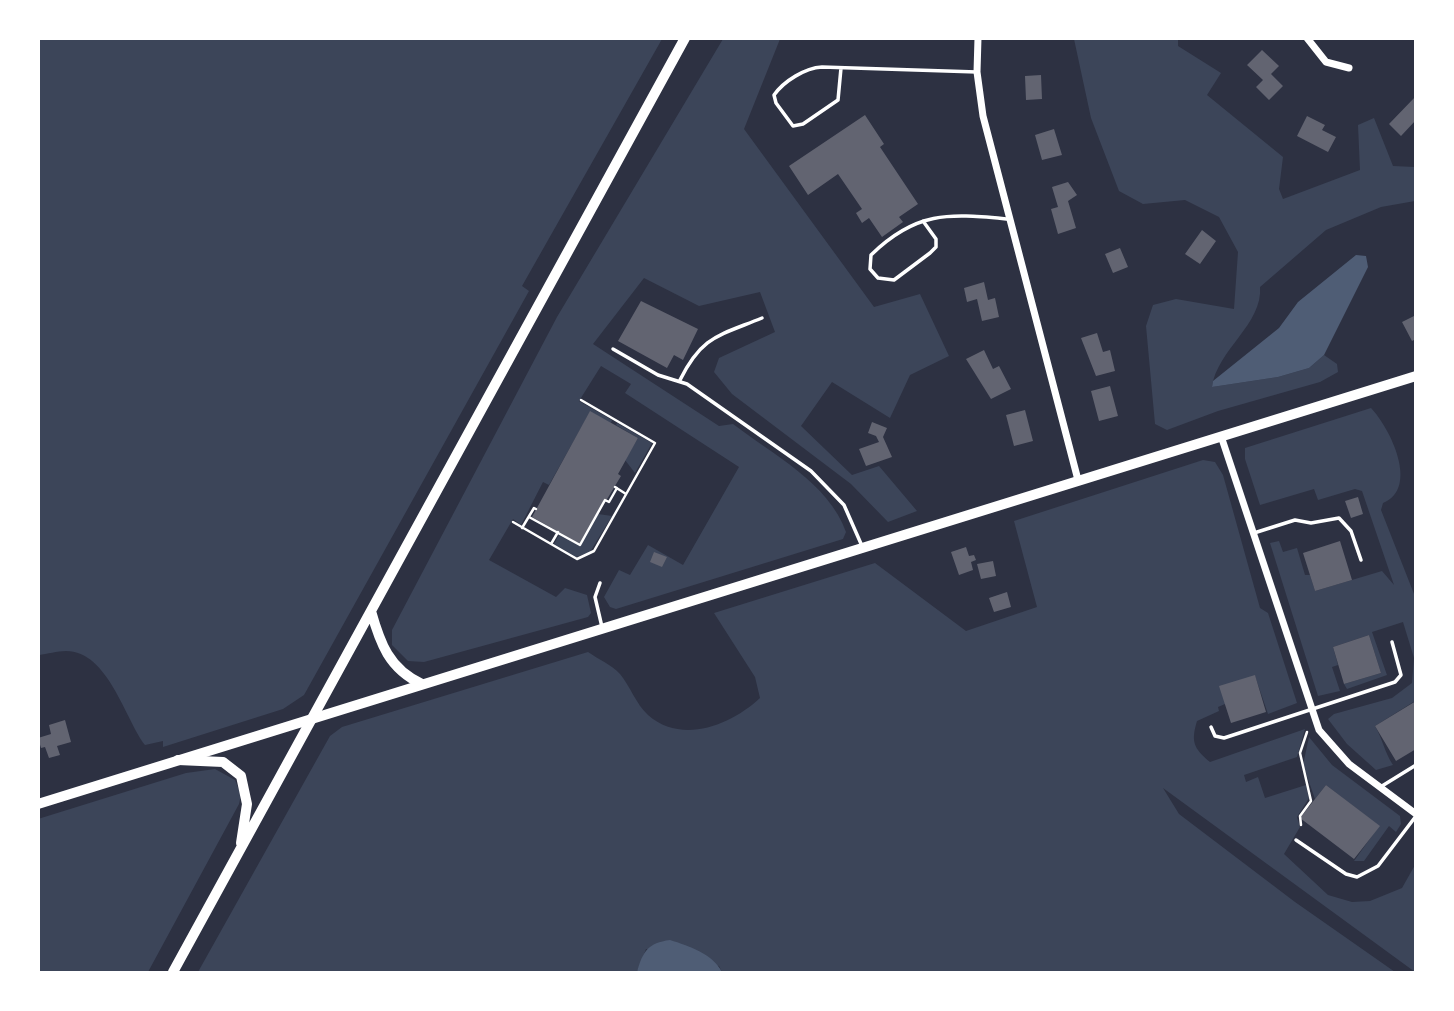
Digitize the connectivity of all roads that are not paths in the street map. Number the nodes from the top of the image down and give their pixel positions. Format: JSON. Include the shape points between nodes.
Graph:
{"nodes":[{"id":1,"x":685,"y":38,"type":"edge"},
{"id":2,"x":978,"y":38,"type":"edge"},
{"id":3,"x":1307,"y":38,"type":"edge"},
{"id":4,"x":841,"y":68,"type":"junction"},
{"id":5,"x":1349,"y":68,"type":"dead end"},
{"id":6,"x":977,"y":72,"type":"junction"},
{"id":7,"x":1010,"y":219,"type":"junction"},
{"id":8,"x":923,"y":221,"type":"junction"},
{"id":9,"x":762,"y":318,"type":"dead end"},
{"id":10,"x":613,"y":349,"type":"dead end"},
{"id":11,"x":1416,"y":376,"type":"edge"},
{"id":12,"x":680,"y":380,"type":"junction"},
{"id":13,"x":1221,"y":436,"type":"junction"},
{"id":14,"x":1078,"y":480,"type":"junction"},
{"id":15,"x":1416,"y":511,"type":"edge"},
{"id":16,"x":1416,"y":530,"type":"edge"},
{"id":17,"x":1254,"y":533,"type":"junction"},
{"id":18,"x":863,"y":547,"type":"junction"},
{"id":19,"x":1361,"y":560,"type":"dead end"},
{"id":20,"x":600,"y":583,"type":"dead end"},
{"id":21,"x":371,"y":611,"type":"junction"},
{"id":22,"x":602,"y":629,"type":"junction"},
{"id":23,"x":1392,"y":642,"type":"dead end"},
{"id":24,"x":422,"y":684,"type":"junction"},
{"id":25,"x":1310,"y":710,"type":"junction"},
{"id":26,"x":314,"y":717,"type":"junction"},
{"id":27,"x":1211,"y":727,"type":"dead end"},
{"id":28,"x":178,"y":760,"type":"junction"},
{"id":29,"x":1416,"y":765,"type":"edge"},
{"id":30,"x":1380,"y":787,"type":"junction"},
{"id":31,"x":38,"y":804,"type":"edge"},
{"id":32,"x":1416,"y":815,"type":"edge"},
{"id":33,"x":1296,"y":840,"type":"dead end"},
{"id":34,"x":239,"y":855,"type":"junction"},
{"id":35,"x":173,"y":972,"type":"edge"}],
"edges":[{"from":1,"to":21,"type":"highway"},
{"from":2,"to":6,"type":"street"},
{"from":3,"to":5,"type":"street","via":[[1326,62]]},
{"from":4,"to":4,"type":"lane","via":[[805,70],[778,90],[776,103],[793,126],[838,100]]},
{"from":4,"to":6,"type":"lane"},
{"from":6,"to":7,"type":"street","via":[[983,116]]},
{"from":7,"to":8,"type":"lane","via":[[955,214]]},
{"from":7,"to":14,"type":"street"},
{"from":8,"to":8,"type":"lane","via":[[871,255],[870,269],[878,278],[898,278],[933,251],[936,239]]},
{"from":9,"to":12,"type":"lane","via":[[705,343]]},
{"from":10,"to":12,"type":"lane","via":[[658,375]]},
{"from":11,"to":13,"type":"main road"},
{"from":12,"to":18,"type":"lane","via":[[810,471],[844,505]]},
{"from":13,"to":14,"type":"main road"},
{"from":13,"to":17,"type":"street"},
{"from":14,"to":18,"type":"main road"},
{"from":15,"to":16,"type":"lane"},
{"from":17,"to":19,"type":"lane","via":[[1295,520],[1311,523],[1339,518],[1352,531]]},
{"from":17,"to":25,"type":"street"},
{"from":18,"to":22,"type":"main road"},
{"from":20,"to":22,"type":"lane","via":[[596,597]]},
{"from":21,"to":24,"type":"highway","via":[[384,651],[402,672]]},
{"from":21,"to":26,"type":"highway"},
{"from":22,"to":24,"type":"main road"},
{"from":23,"to":25,"type":"lane","via":[[1401,669],[1399,679]]},
{"from":24,"to":26,"type":"main road"},
{"from":25,"to":27,"type":"lane","via":[[1224,738],[1215,736]]},
{"from":25,"to":30,"type":"street","via":[[1336,752]]},
{"from":26,"to":28,"type":"main road"},
{"from":26,"to":34,"type":"highway"},
{"from":28,"to":31,"type":"main road"},
{"from":28,"to":34,"type":"highway","via":[[223,762],[242,776],[247,804]]},
{"from":29,"to":30,"type":"lane"},
{"from":30,"to":32,"type":"street"},
{"from":32,"to":33,"type":"lane","via":[[1378,866],[1357,877]]},
{"from":34,"to":35,"type":"highway"}]}
